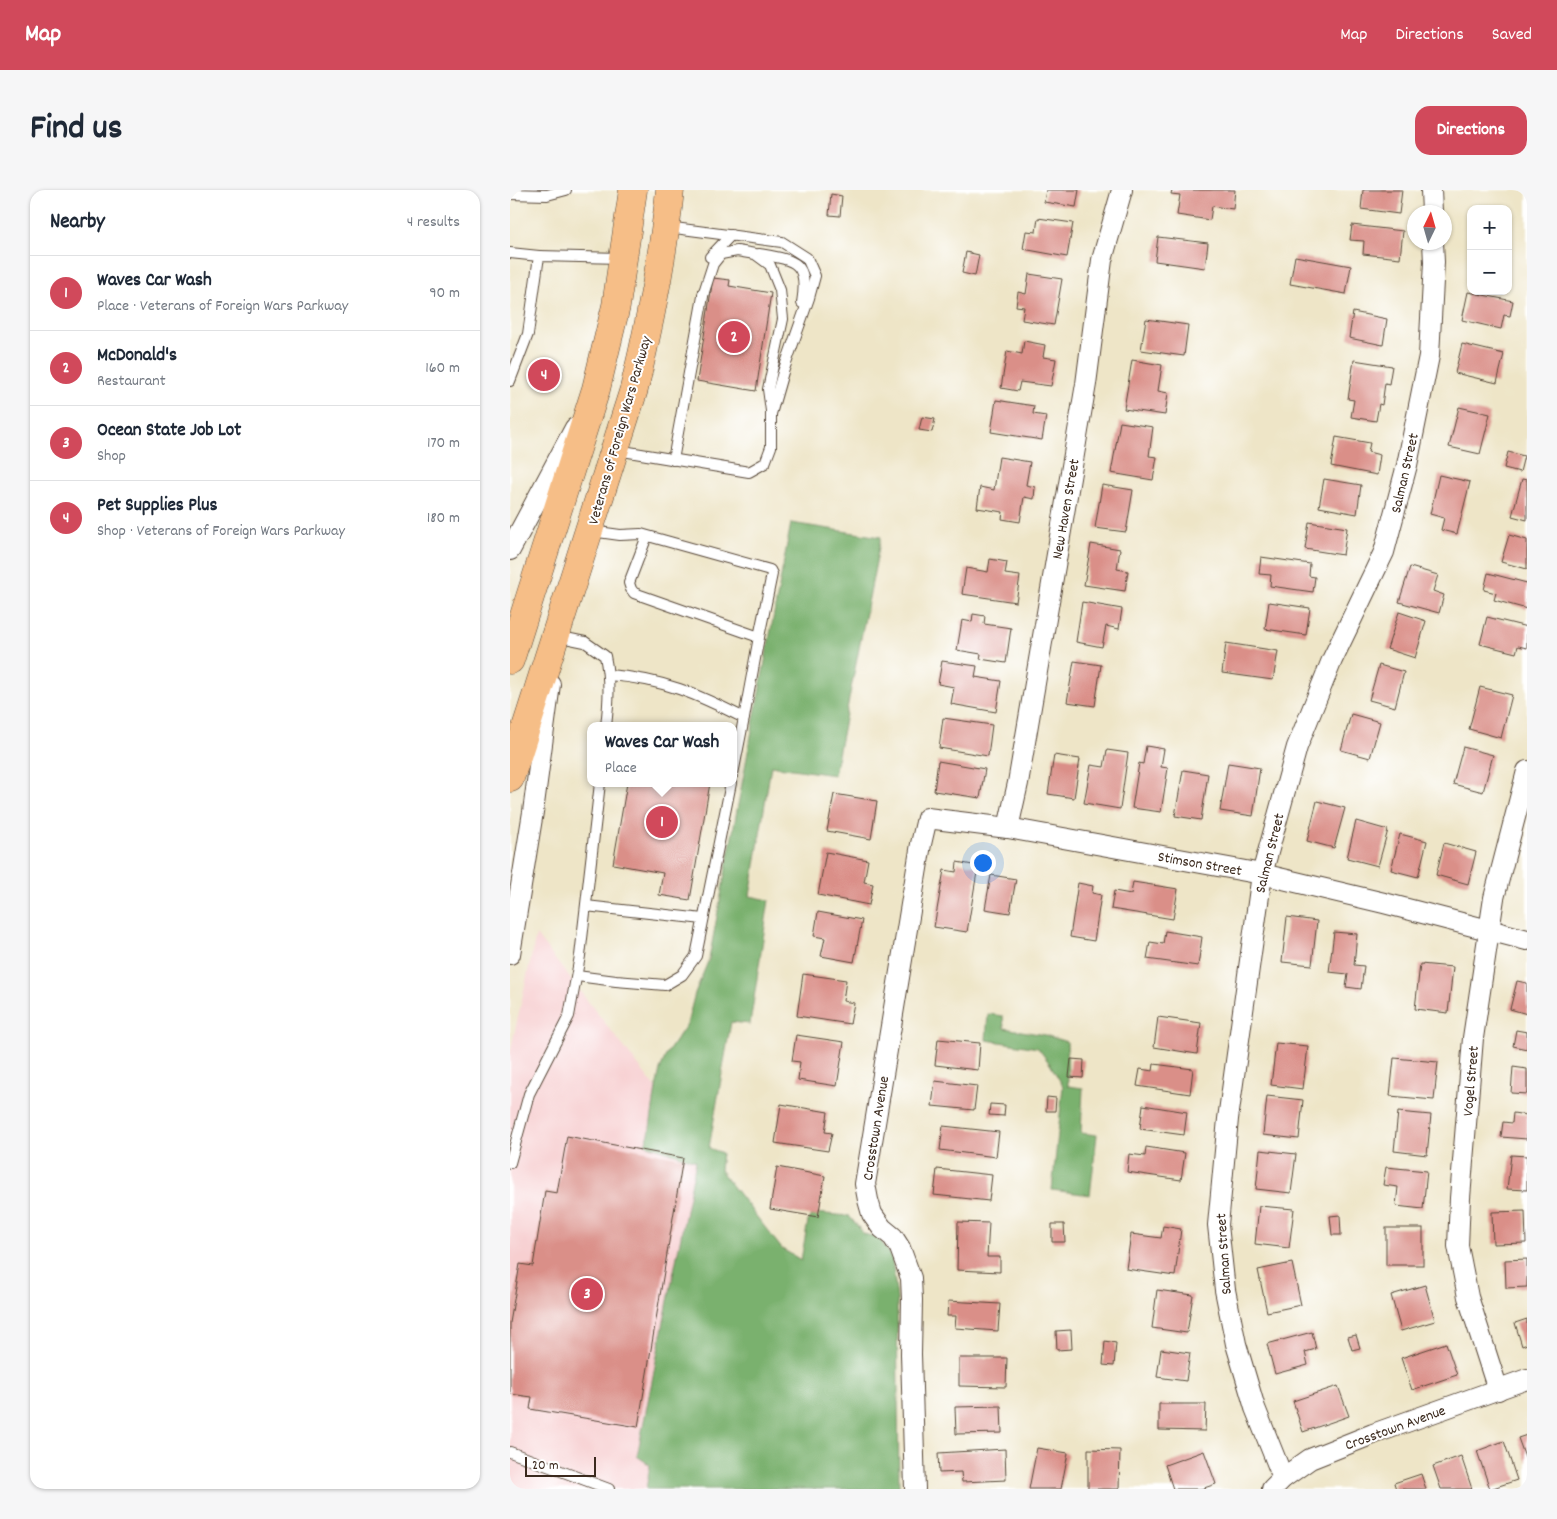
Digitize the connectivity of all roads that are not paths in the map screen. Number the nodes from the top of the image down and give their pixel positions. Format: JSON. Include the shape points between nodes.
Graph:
{"nodes":[{"id":1,"x":566,"y":190,"type":"edge"},
{"id":2,"x":634,"y":190,"type":"edge"},
{"id":3,"x":670,"y":190,"type":"edge"},
{"id":4,"x":1122,"y":190,"type":"edge"},
{"id":5,"x":1431,"y":190,"type":"edge"},
{"id":6,"x":510,"y":194,"type":"edge"},
{"id":7,"x":1432,"y":205,"type":"edge"},
{"id":8,"x":666,"y":227,"type":"junction"},
{"id":9,"x":731,"y":235,"type":"junction"},
{"id":10,"x":1433,"y":250,"type":"edge"},
{"id":11,"x":510,"y":252,"type":"edge"},
{"id":12,"x":755,"y":254,"type":"junction"},
{"id":13,"x":539,"y":256,"type":"junction"},
{"id":14,"x":624,"y":258,"type":"junction"},
{"id":15,"x":703,"y":295,"type":"junction"},
{"id":16,"x":798,"y":328,"type":"junction"},
{"id":17,"x":510,"y":381,"type":"edge"},
{"id":18,"x":596,"y":389,"type":"junction"},
{"id":19,"x":771,"y":414,"type":"junction"},
{"id":20,"x":616,"y":450,"type":"junction"},
{"id":21,"x":673,"y":460,"type":"junction"},
{"id":22,"x":590,"y":531,"type":"junction"},
{"id":23,"x":647,"y":536,"type":"junction"},
{"id":24,"x":510,"y":550,"type":"edge"},
{"id":25,"x":556,"y":636,"type":"junction"},
{"id":26,"x":759,"y":637,"type":"junction"},
{"id":27,"x":510,"y":660,"type":"edge"},
{"id":28,"x":609,"y":675,"type":"junction"},
{"id":29,"x":744,"y":718,"type":"junction"},
{"id":30,"x":606,"y":722,"type":"edge"},
{"id":31,"x":737,"y":754,"type":"edge"},
{"id":32,"x":1527,"y":771,"type":"edge"},
{"id":33,"x":510,"y":778,"type":"edge"},
{"id":34,"x":600,"y":787,"type":"edge"},
{"id":35,"x":731,"y":787,"type":"edge"},
{"id":36,"x":927,"y":818,"type":"joint"},
{"id":37,"x":1008,"y":828,"type":"junction"},
{"id":38,"x":1262,"y":874,"type":"junction"},
{"id":39,"x":586,"y":906,"type":"junction"},
{"id":40,"x":702,"y":919,"type":"junction"},
{"id":41,"x":1489,"y":931,"type":"junction"},
{"id":42,"x":1527,"y":940,"type":"edge"},
{"id":43,"x":510,"y":954,"type":"edge"},
{"id":44,"x":577,"y":976,"type":"junction"},
{"id":45,"x":510,"y":1163,"type":"edge"},
{"id":46,"x":1527,"y":1379,"type":"edge"},
{"id":47,"x":1498,"y":1390,"type":"junction"},
{"id":48,"x":510,"y":1452,"type":"edge"},
{"id":49,"x":1277,"y":1484,"type":"edge"},
{"id":50,"x":609,"y":1489,"type":"edge"},
{"id":51,"x":915,"y":1489,"type":"edge"}],
"edges":[{"from":1,"to":6,"type":"lane","via":[[547,195]]},
{"from":2,"to":14,"type":"highway"},
{"from":3,"to":8,"type":"highway","name":"Veterans of Foreign Wars Parkway"},
{"from":4,"to":37,"type":"street","name":"New Haven Street","via":[[1102,260],[1086,384]]},
{"from":5,"to":7,"type":"street"},
{"from":8,"to":9,"type":"lane"},
{"from":8,"to":20,"type":"highway","name":"Veterans of Foreign Wars Parkway","via":[[644,348]]},
{"from":9,"to":15,"type":"lane","via":[[710,258]]},
{"from":9,"to":16,"type":"lane","via":[[782,242],[807,258],[815,276]]},
{"from":10,"to":38,"type":"street","name":"Salman Street","via":[[1429,356],[1407,465],[1384,552],[1332,660],[1297,747]]},
{"from":11,"to":13,"type":"lane"},
{"from":12,"to":15,"type":"lane","via":[[737,250],[721,254],[713,264]]},
{"from":12,"to":16,"type":"lane","via":[[784,258],[802,271],[804,292]]},
{"from":12,"to":19,"type":"lane","via":[[770,265],[780,290],[783,319],[768,389]]},
{"from":13,"to":14,"type":"lane"},
{"from":13,"to":17,"type":"lane","via":[[528,334]]},
{"from":14,"to":18,"type":"highway"},
{"from":15,"to":21,"type":"lane"},
{"from":16,"to":19,"type":"lane"},
{"from":18,"to":24,"type":"street"},
{"from":18,"to":27,"type":"highway"},
{"from":19,"to":21,"type":"lane","via":[[771,447],[765,463],[749,472]]},
{"from":20,"to":21,"type":"lane"},
{"from":20,"to":22,"type":"highway","name":"Veterans of Foreign Wars Parkway"},
{"from":22,"to":23,"type":"lane"},
{"from":22,"to":25,"type":"highway","name":"Veterans of Foreign Wars Parkway"},
{"from":23,"to":26,"type":"lane","via":[[629,583],[631,590]]},
{"from":23,"to":26,"type":"lane","via":[[770,570],[772,574]]},
{"from":25,"to":28,"type":"lane","via":[[585,642],[605,656]]},
{"from":25,"to":33,"type":"highway","name":"Veterans of Foreign Wars Parkway"},
{"from":25,"to":43,"type":"street","name":"Veterans of Foreign Wars Parkway"},
{"from":26,"to":29,"type":"lane"},
{"from":28,"to":29,"type":"lane","via":[[650,680],[674,687]]},
{"from":28,"to":30,"type":"lane"},
{"from":29,"to":31,"type":"lane"},
{"from":32,"to":41,"type":"street","name":"Vogel Street","via":[[1494,898]]},
{"from":34,"to":39,"type":"lane"},
{"from":35,"to":40,"type":"lane"},
{"from":36,"to":37,"type":"street","name":"Stimson Street"},
{"from":36,"to":51,"type":"street","name":"Crosstown Avenue","via":[[865,1184],[872,1214],[900,1248],[911,1278]]},
{"from":37,"to":38,"type":"street","name":"Stimson Street"},
{"from":38,"to":41,"type":"street","name":"Stimson Street"},
{"from":38,"to":49,"type":"street","name":"Salman Street","via":[[1228,1119],[1218,1225],[1225,1290],[1236,1344]]},
{"from":39,"to":40,"type":"lane"},
{"from":39,"to":44,"type":"lane"},
{"from":40,"to":44,"type":"lane","via":[[696,956],[682,975],[665,984]]},
{"from":41,"to":42,"type":"street","name":"Stimson Street"},
{"from":41,"to":47,"type":"street","name":"Vogel Street","via":[[1473,1038],[1458,1246],[1468,1297]]},
{"from":44,"to":45,"type":"lane","via":[[568,1016],[529,1094]]},
{"from":46,"to":47,"type":"street","name":"Crosstown Avenue"},
{"from":47,"to":49,"type":"street","name":"Crosstown Avenue","via":[[1310,1460]]},
{"from":48,"to":50,"type":"lane"}]}
